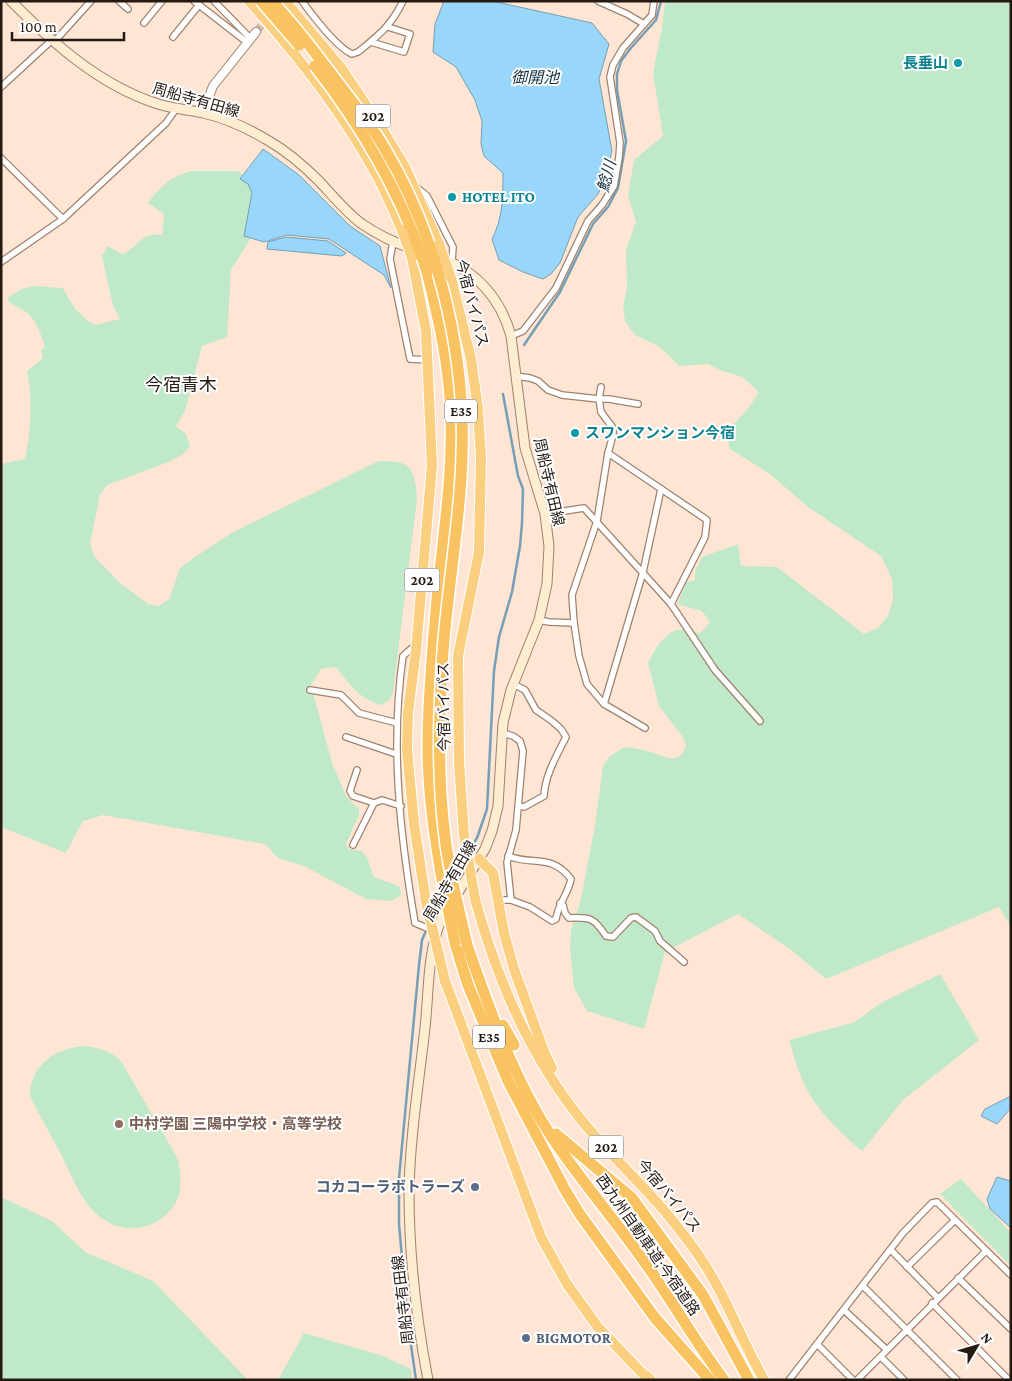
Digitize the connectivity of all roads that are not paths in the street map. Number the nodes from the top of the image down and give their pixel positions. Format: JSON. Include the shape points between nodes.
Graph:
{"nodes":[{"id":1,"x":11,"y":1,"type":"edge"},
{"id":2,"x":91,"y":1,"type":"edge"},
{"id":3,"x":119,"y":1,"type":"edge"},
{"id":4,"x":162,"y":1,"type":"edge"},
{"id":5,"x":214,"y":1,"type":"edge"},
{"id":6,"x":249,"y":1,"type":"edge"},
{"id":7,"x":254,"y":1,"type":"edge"},
{"id":8,"x":261,"y":1,"type":"edge"},
{"id":9,"x":272,"y":1,"type":"edge"},
{"id":10,"x":285,"y":1,"type":"edge"},
{"id":11,"x":302,"y":1,"type":"edge"},
{"id":12,"x":402,"y":1,"type":"edge"},
{"id":13,"x":598,"y":1,"type":"edge"},
{"id":14,"x":654,"y":1,"type":"edge"},
{"id":15,"x":197,"y":3,"type":"edge"},
{"id":16,"x":128,"y":9,"type":"dead end"},
{"id":17,"x":144,"y":23,"type":"dead end"},
{"id":18,"x":644,"y":24,"type":"junction"},
{"id":19,"x":388,"y":26,"type":"junction"},
{"id":20,"x":173,"y":37,"type":"dead end"},
{"id":21,"x":252,"y":38,"type":"junction"},
{"id":22,"x":53,"y":41,"type":"junction"},
{"id":23,"x":371,"y":42,"type":"junction"},
{"id":24,"x":299,"y":45,"type":"junction"},
{"id":25,"x":1,"y":87,"type":"edge"},
{"id":26,"x":176,"y":108,"type":"junction"},
{"id":27,"x":203,"y":113,"type":"junction"},
{"id":28,"x":1,"y":158,"type":"edge"},
{"id":29,"x":413,"y":184,"type":"junction"},
{"id":30,"x":62,"y":219,"type":"junction"},
{"id":31,"x":393,"y":242,"type":"junction"},
{"id":32,"x":1,"y":262,"type":"edge"},
{"id":33,"x":452,"y":262,"type":"junction"},
{"id":34,"x":511,"y":336,"type":"junction"},
{"id":35,"x":428,"y":360,"type":"junction"},
{"id":36,"x":516,"y":376,"type":"junction"},
{"id":37,"x":601,"y":387,"type":"dead end"},
{"id":38,"x":599,"y":399,"type":"junction"},
{"id":39,"x":638,"y":404,"type":"dead end"},
{"id":40,"x":608,"y":453,"type":"junction"},
{"id":41,"x":661,"y":488,"type":"junction"},
{"id":42,"x":545,"y":514,"type":"junction"},
{"id":43,"x":597,"y":521,"type":"junction"},
{"id":44,"x":643,"y":572,"type":"junction"},
{"id":45,"x":672,"y":604,"type":"junction"},
{"id":46,"x":539,"y":620,"type":"junction"},
{"id":47,"x":574,"y":623,"type":"junction"},
{"id":48,"x":416,"y":650,"type":"junction"},
{"id":49,"x":513,"y":684,"type":"junction"},
{"id":50,"x":310,"y":690,"type":"dead end"},
{"id":51,"x":604,"y":704,"type":"junction"},
{"id":52,"x":760,"y":721,"type":"dead end"},
{"id":53,"x":398,"y":723,"type":"junction"},
{"id":54,"x":645,"y":728,"type":"dead end"},
{"id":55,"x":502,"y":734,"type":"junction"},
{"id":56,"x":346,"y":737,"type":"dead end"},
{"id":57,"x":396,"y":754,"type":"junction"},
{"id":58,"x":357,"y":770,"type":"dead end"},
{"id":59,"x":374,"y":803,"type":"junction"},
{"id":60,"x":401,"y":806,"type":"junction"},
{"id":61,"x":519,"y":806,"type":"junction"},
{"id":62,"x":353,"y":845,"type":"dead end"},
{"id":63,"x":508,"y":856,"type":"junction"},
{"id":64,"x":479,"y":859,"type":"junction"},
{"id":65,"x":498,"y":900,"type":"junction"},
{"id":66,"x":511,"y":900,"type":"junction"},
{"id":67,"x":560,"y":903,"type":"junction"},
{"id":68,"x":436,"y":932,"type":"junction"},
{"id":69,"x":684,"y":962,"type":"dead end"},
{"id":70,"x":480,"y":982,"type":"junction"},
{"id":71,"x":514,"y":1045,"type":"dead end"},
{"id":72,"x":538,"y":1114,"type":"junction"},
{"id":73,"x":576,"y":1144,"type":"dead end"},
{"id":74,"x":590,"y":1162,"type":"junction"},
{"id":75,"x":652,"y":1197,"type":"junction"},
{"id":76,"x":955,"y":1220,"type":"junction"},
{"id":77,"x":891,"y":1250,"type":"junction"},
{"id":78,"x":986,"y":1251,"type":"junction"},
{"id":79,"x":907,"y":1267,"type":"junction"},
{"id":80,"x":1011,"y":1275,"type":"edge"},
{"id":81,"x":958,"y":1278,"type":"junction"},
{"id":82,"x":863,"y":1286,"type":"junction"},
{"id":83,"x":938,"y":1298,"type":"junction"},
{"id":84,"x":932,"y":1304,"type":"junction"},
{"id":85,"x":844,"y":1310,"type":"junction"},
{"id":86,"x":907,"y":1330,"type":"junction"},
{"id":87,"x":1011,"y":1330,"type":"edge"},
{"id":88,"x":817,"y":1344,"type":"junction"},
{"id":89,"x":887,"y":1350,"type":"junction"},
{"id":90,"x":881,"y":1356,"type":"junction"},
{"id":91,"x":705,"y":1364,"type":"junction"},
{"id":92,"x":428,"y":1380,"type":"edge"},
{"id":93,"x":651,"y":1380,"type":"edge"},
{"id":94,"x":710,"y":1380,"type":"edge"},
{"id":95,"x":724,"y":1380,"type":"edge"},
{"id":96,"x":749,"y":1380,"type":"edge"},
{"id":97,"x":764,"y":1380,"type":"edge"},
{"id":98,"x":789,"y":1380,"type":"edge"},
{"id":99,"x":852,"y":1380,"type":"edge"},
{"id":100,"x":857,"y":1380,"type":"edge"},
{"id":101,"x":904,"y":1380,"type":"edge"},
{"id":102,"x":957,"y":1380,"type":"edge"},
{"id":103,"x":1009,"y":1380,"type":"edge"}],
"edges":[{"from":1,"to":22,"type":"main road","name":"周船寺有田線"},
{"from":2,"to":22,"type":"street"},
{"from":3,"to":16,"type":"street"},
{"from":4,"to":17,"type":"street"},
{"from":5,"to":21,"type":"street"},
{"from":6,"to":35,"type":"highway","name":"今宿バイパス","number":"202","bridge":true,"via":[[320,88],[377,176],[412,258],[426,331]]},
{"from":7,"to":24,"type":"highway","bridge":true},
{"from":8,"to":24,"type":"highway","name":"西九州自動車道;今宿道路","number":"E35","bridge":true},
{"from":9,"to":70,"type":"highway","name":"西九州自動車道;今宿道路","number":"E35","bridge":true,"via":[[382,143],[420,219],[447,309],[459,384],[462,456],[440,695],[441,799],[451,872]]},
{"from":10,"to":29,"type":"highway","name":"今宿バイパス","number":"202","via":[[342,69],[384,132]]},
{"from":11,"to":23,"type":"street","via":[[347,52],[358,52]]},
{"from":12,"to":19,"type":"street"},
{"from":13,"to":18,"type":"street"},
{"from":14,"to":18,"type":"street","via":[[652,15]]},
{"from":15,"to":20,"type":"street"},
{"from":15,"to":21,"type":"street"},
{"from":18,"to":34,"type":"street","via":[[618,55],[610,77],[620,143],[614,186],[588,221],[556,288],[523,331]]},
{"from":19,"to":23,"type":"street"},
{"from":19,"to":23,"type":"street","via":[[410,34],[404,52]]},
{"from":21,"to":27,"type":"street","via":[[213,86]]},
{"from":22,"to":25,"type":"street"},
{"from":22,"to":26,"type":"main road","name":"周船寺有田線","via":[[79,63],[118,88],[156,104]]},
{"from":24,"to":91,"type":"highway","name":"西九州自動車道;今宿道路","number":"E35","bridge":true,"via":[[348,112],[399,197],[418,243],[437,310],[450,386],[451,455],[429,695],[428,746],[435,841],[455,943],[468,985],[508,1081],[579,1213],[655,1318]]},
{"from":26,"to":27,"type":"main road","name":"周船寺有田線"},
{"from":26,"to":30,"type":"street","via":[[166,123]]},
{"from":27,"to":31,"type":"main road","name":"周船寺有田線","via":[[243,127],[270,141],[293,157],[361,223]]},
{"from":28,"to":30,"type":"street"},
{"from":29,"to":33,"type":"street","via":[[427,196],[453,247]]},
{"from":29,"to":75,"type":"highway","name":"今宿バイパス","number":"202","bridge":true,"via":[[451,278],[471,360],[478,409],[481,458],[479,552],[458,656],[464,835],[475,899],[483,930],[515,1013],[542,1062],[584,1124]]},
{"from":30,"to":32,"type":"street"},
{"from":31,"to":33,"type":"main road","name":"周船寺有田線"},
{"from":31,"to":35,"type":"street","via":[[390,259],[410,359]]},
{"from":33,"to":34,"type":"main road","name":"周船寺有田線","via":[[493,295]]},
{"from":34,"to":36,"type":"main road","name":"周船寺有田線"},
{"from":35,"to":48,"type":"highway","name":"今宿バイパス","number":"202","via":[[432,465]]},
{"from":36,"to":38,"type":"street","via":[[538,381],[548,390],[562,395]]},
{"from":36,"to":42,"type":"main road","name":"周船寺有田線","via":[[525,448]]},
{"from":37,"to":38,"type":"street"},
{"from":38,"to":39,"type":"street"},
{"from":38,"to":40,"type":"street","via":[[601,412],[613,428]]},
{"from":40,"to":41,"type":"street"},
{"from":40,"to":43,"type":"street"},
{"from":41,"to":44,"type":"street"},
{"from":41,"to":45,"type":"street","via":[[707,520],[706,537]]},
{"from":42,"to":43,"type":"street","via":[[584,508]]},
{"from":42,"to":46,"type":"main road","name":"周船寺有田線","via":[[549,546],[547,584]]},
{"from":43,"to":44,"type":"street"},
{"from":43,"to":47,"type":"street","via":[[572,595]]},
{"from":44,"to":45,"type":"street"},
{"from":44,"to":51,"type":"street"},
{"from":45,"to":52,"type":"street","via":[[715,670]]},
{"from":46,"to":47,"type":"street"},
{"from":46,"to":49,"type":"main road","name":"周船寺有田線"},
{"from":47,"to":51,"type":"street","via":[[588,684]]},
{"from":48,"to":53,"type":"street","via":[[412,648],[403,656]]},
{"from":48,"to":93,"type":"highway","name":"今宿バイパス","number":"202","bridge":true,"via":[[407,749],[426,902],[445,981],[541,1237],[567,1284],[597,1326]]},
{"from":49,"to":55,"type":"main road","name":"周船寺有田線"},
{"from":49,"to":61,"type":"street","via":[[525,690],[536,710],[561,729],[566,737],[548,775],[544,796],[524,807]]},
{"from":50,"to":53,"type":"street","via":[[341,695],[359,713]]},
{"from":51,"to":54,"type":"street"},
{"from":53,"to":57,"type":"street"},
{"from":55,"to":61,"type":"street","via":[[520,741],[523,751]]},
{"from":55,"to":64,"type":"main road","name":"周船寺有田線","via":[[498,806],[492,831]]},
{"from":56,"to":57,"type":"street"},
{"from":57,"to":60,"type":"street"},
{"from":58,"to":59,"type":"street","via":[[350,791],[353,796]]},
{"from":59,"to":60,"type":"street","via":[[382,800]]},
{"from":59,"to":62,"type":"street"},
{"from":60,"to":68,"type":"street","via":[[405,863],[415,923]]},
{"from":61,"to":63,"type":"street"},
{"from":63,"to":66,"type":"street"},
{"from":63,"to":67,"type":"street","via":[[550,863],[564,869],[571,879]]},
{"from":64,"to":65,"type":"highway","via":[[493,873]]},
{"from":64,"to":68,"type":"main road","name":"周船寺有田線"},
{"from":65,"to":66,"type":"street"},
{"from":65,"to":75,"type":"highway","via":[[514,969],[545,1054],[574,1102]]},
{"from":66,"to":67,"type":"street","via":[[552,921],[556,920]]},
{"from":67,"to":69,"type":"street","via":[[569,918],[586,917],[595,921],[606,936],[613,937],[631,918],[636,917],[655,931],[660,941]]},
{"from":68,"to":92,"type":"main road","name":"周船寺有田線","via":[[410,1189],[414,1287]]},
{"from":70,"to":71,"type":"highway"},
{"from":70,"to":72,"type":"highway","name":"西九州自動車道;今宿道路","number":"E35","via":[[505,1046]]},
{"from":72,"to":74,"type":"highway","via":[[562,1141]]},
{"from":72,"to":91,"type":"highway","name":"西九州自動車道;今宿道路","number":"E35","via":[[660,1284]]},
{"from":73,"to":74,"type":"highway"},
{"from":74,"to":96,"type":"highway","via":[[632,1198],[703,1295]]},
{"from":75,"to":97,"type":"highway","name":"今宿バイパス","number":"202","via":[[679,1228],[711,1276]]},
{"from":76,"to":77,"type":"street","via":[[937,1202],[932,1203]]},
{"from":76,"to":78,"type":"street"},
{"from":76,"to":79,"type":"street"},
{"from":77,"to":79,"type":"street"},
{"from":77,"to":82,"type":"street"},
{"from":78,"to":80,"type":"street"},
{"from":78,"to":81,"type":"street"},
{"from":79,"to":83,"type":"street"},
{"from":81,"to":83,"type":"street"},
{"from":81,"to":87,"type":"street"},
{"from":82,"to":85,"type":"street"},
{"from":82,"to":86,"type":"street"},
{"from":83,"to":84,"type":"street"},
{"from":84,"to":86,"type":"street"},
{"from":84,"to":103,"type":"street"},
{"from":85,"to":88,"type":"street"},
{"from":85,"to":89,"type":"street"},
{"from":86,"to":89,"type":"street"},
{"from":86,"to":102,"type":"street"},
{"from":88,"to":98,"type":"street"},
{"from":88,"to":99,"type":"street"},
{"from":89,"to":90,"type":"street"},
{"from":90,"to":100,"type":"street"},
{"from":90,"to":101,"type":"street"},
{"from":91,"to":94,"type":"highway","name":"西九州自動車道;今宿道路","number":"E35"},
{"from":91,"to":95,"type":"highway","name":"西九州自動車道;今宿道路","number":"E35"}]}
